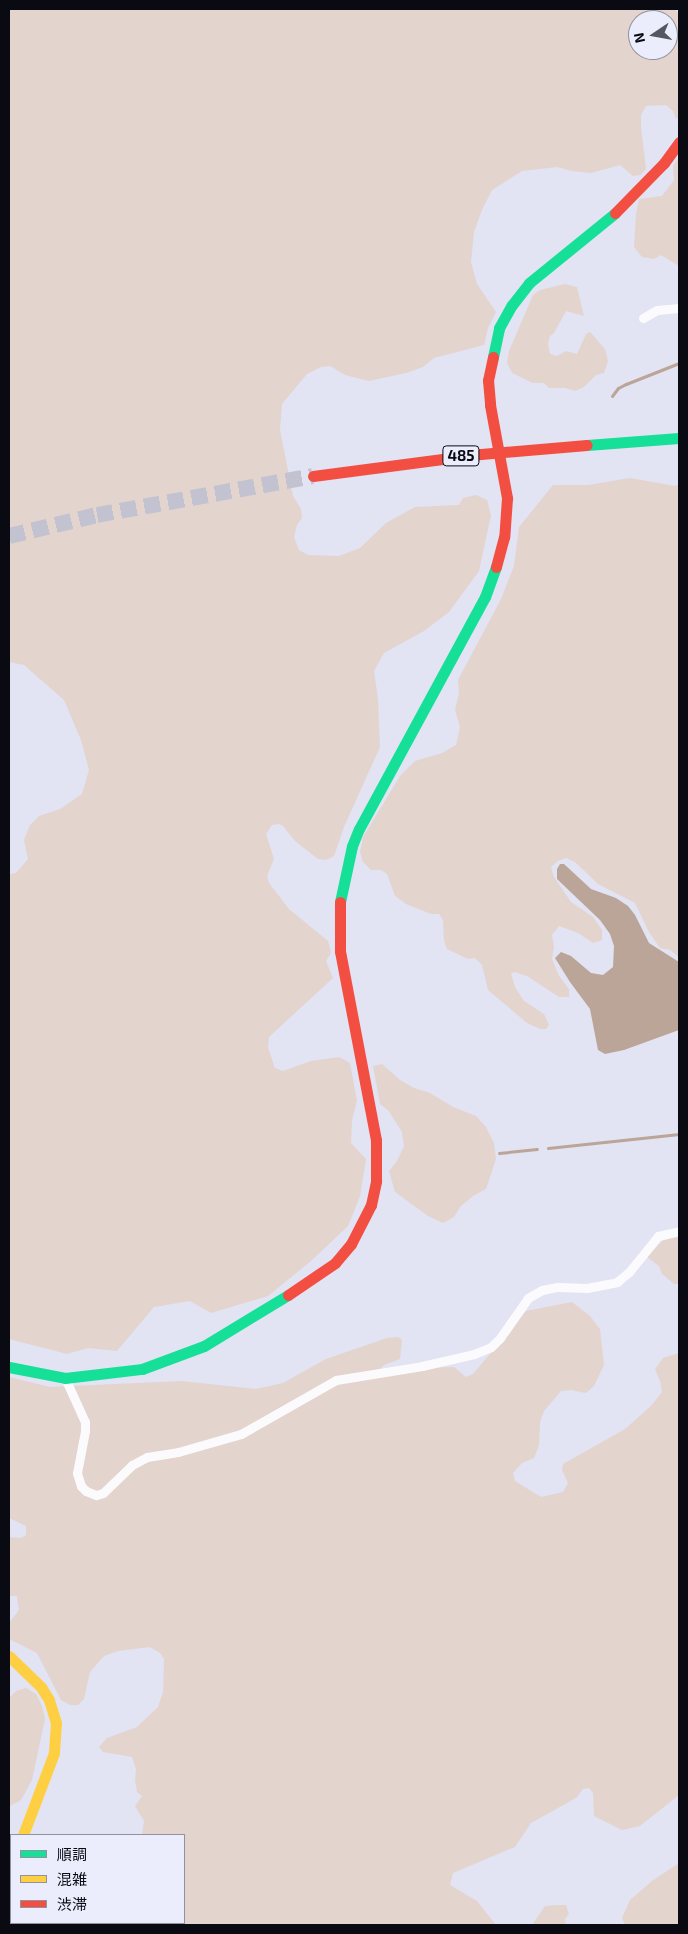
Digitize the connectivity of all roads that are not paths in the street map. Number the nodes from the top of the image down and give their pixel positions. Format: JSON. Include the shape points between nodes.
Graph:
{"nodes":[{"id":1,"x":679,"y":142,"type":"edge"},
{"id":2,"x":679,"y":308,"type":"edge"},
{"id":3,"x":643,"y":318,"type":"dead end"},
{"id":4,"x":679,"y":433,"type":"edge"},
{"id":5,"x":679,"y":438,"type":"edge"},
{"id":6,"x":611,"y":442,"type":"junction"},
{"id":7,"x":313,"y":476,"type":"tunnel mouth"},
{"id":8,"x":679,"y":1231,"type":"edge"},
{"id":9,"x":9,"y":1367,"type":"edge"},
{"id":10,"x":65,"y":1378,"type":"junction"},
{"id":11,"x":9,"y":1656,"type":"edge"},
{"id":12,"x":24,"y":1834,"type":"edge"}],
"edges":[{"from":1,"to":10,"type":"main road","via":[[664,163],[622,207],[539,274],[516,298],[505,315],[495,342],[488,380],[505,479],[506,516],[494,575],[470,626],[359,829],[342,886],[340,951],[376,1140],[376,1181],[371,1206],[351,1244],[335,1263],[204,1346],[142,1369]]},
{"from":2,"to":3,"type":"street","via":[[657,310]]},
{"from":4,"to":6,"type":"main road"},
{"from":5,"to":6,"type":"main road","number":"485"},
{"from":6,"to":7,"type":"main road","number":"485","via":[[481,454]]},
{"from":8,"to":10,"type":"street","via":[[658,1236],[617,1282],[587,1288],[558,1287],[542,1290],[528,1298],[491,1347],[422,1366],[336,1380],[242,1434],[147,1457],[132,1465],[103,1493],[90,1494],[81,1486],[77,1473],[85,1422]]},
{"from":9,"to":10,"type":"main road"},
{"from":11,"to":12,"type":"main road","via":[[41,1687],[56,1723],[54,1753]]}]}
